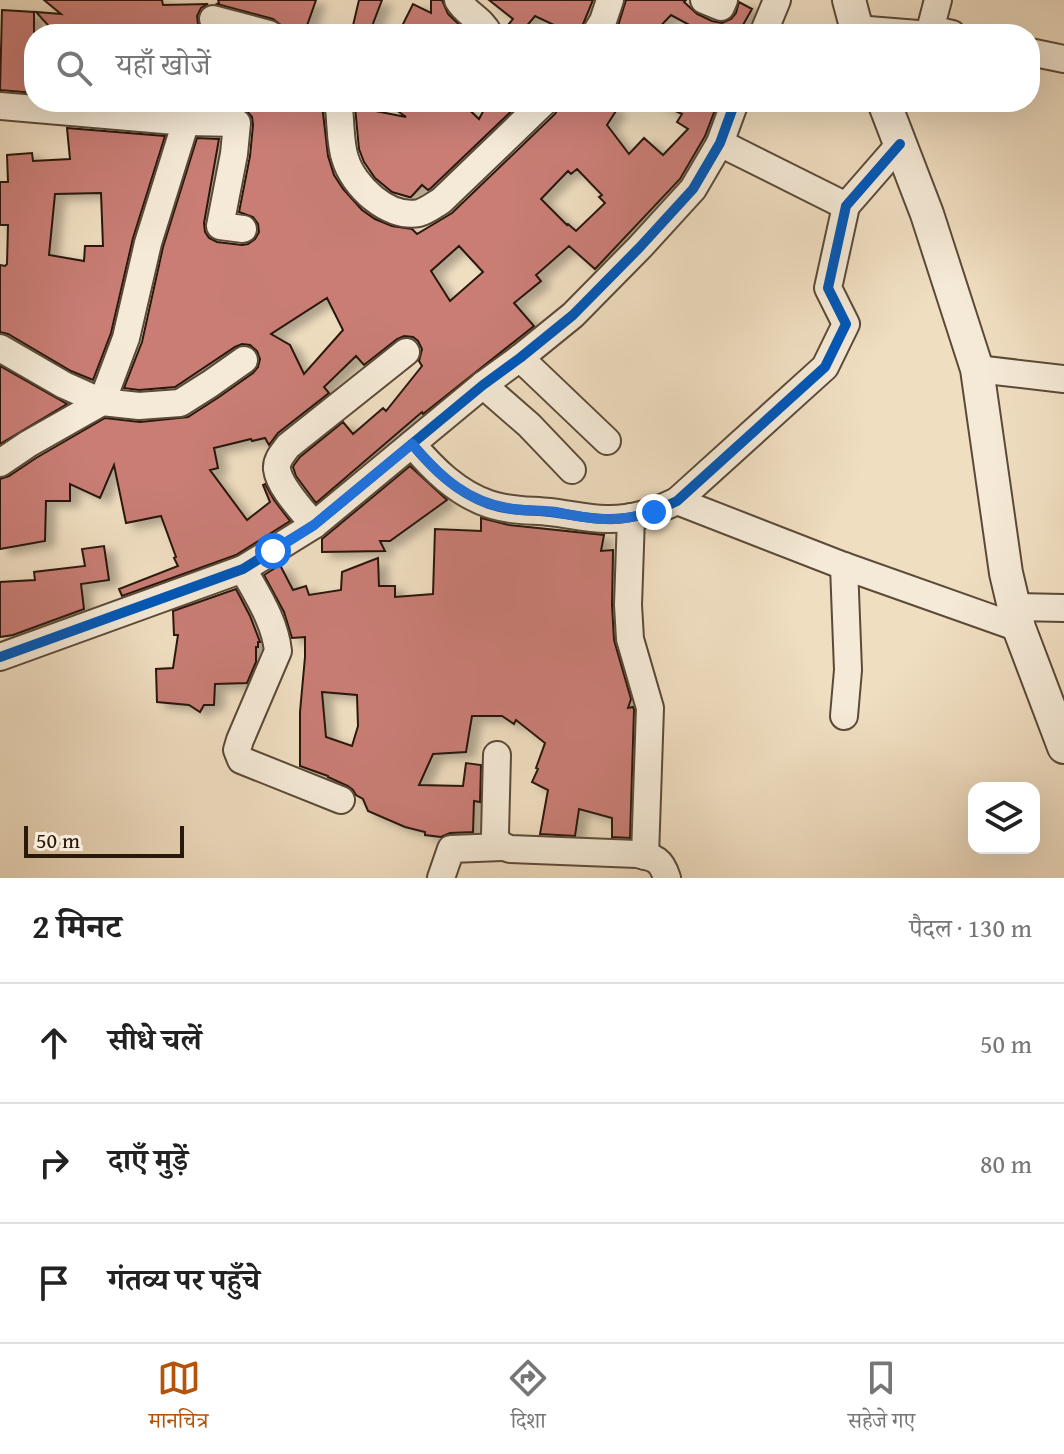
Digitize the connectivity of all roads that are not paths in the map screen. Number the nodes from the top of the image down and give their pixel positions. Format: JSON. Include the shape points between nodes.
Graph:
{"nodes":[{"id":1,"x":458,"y":0,"type":"edge"},
{"id":2,"x":610,"y":0,"type":"edge"},
{"id":3,"x":704,"y":0,"type":"edge"},
{"id":4,"x":724,"y":0,"type":"edge"},
{"id":5,"x":777,"y":0,"type":"edge"},
{"id":6,"x":938,"y":0,"type":"edge"},
{"id":7,"x":212,"y":18,"type":"edge"},
{"id":8,"x":233,"y":24,"type":"edge"},
{"id":9,"x":485,"y":24,"type":"edge"},
{"id":10,"x":601,"y":24,"type":"edge"},
{"id":11,"x":767,"y":24,"type":"edge"},
{"id":12,"x":932,"y":24,"type":"edge"},
{"id":13,"x":1040,"y":54,"type":"edge"},
{"id":14,"x":1064,"y":59,"type":"edge"},
{"id":15,"x":0,"y":106,"type":"edge"},
{"id":16,"x":24,"y":107,"type":"edge"},
{"id":17,"x":189,"y":112,"type":"edge"},
{"id":18,"x":339,"y":112,"type":"edge"},
{"id":19,"x":534,"y":112,"type":"edge"},
{"id":20,"x":731,"y":112,"type":"edge"},
{"id":21,"x":888,"y":112,"type":"edge"},
{"id":22,"x":720,"y":143,"type":"junction"},
{"id":23,"x":900,"y":144,"type":"junction"},
{"id":24,"x":846,"y":206,"type":"junction"},
{"id":25,"x":243,"y":229,"type":"dead end"},
{"id":26,"x":0,"y":348,"type":"edge"},
{"id":27,"x":406,"y":352,"type":"dead end"},
{"id":28,"x":520,"y":358,"type":"junction"},
{"id":29,"x":244,"y":360,"type":"dead end"},
{"id":30,"x":977,"y":369,"type":"junction"},
{"id":31,"x":1064,"y":379,"type":"edge"},
{"id":32,"x":483,"y":385,"type":"junction"},
{"id":33,"x":102,"y":402,"type":"junction"},
{"id":34,"x":607,"y":441,"type":"dead end"},
{"id":35,"x":412,"y":444,"type":"junction"},
{"id":36,"x":0,"y":463,"type":"edge"},
{"id":37,"x":572,"y":470,"type":"dead end"},
{"id":38,"x":677,"y":501,"type":"junction"},
{"id":39,"x":631,"y":517,"type":"junction"},
{"id":40,"x":314,"y":525,"type":"junction"},
{"id":41,"x":844,"y":566,"type":"junction"},
{"id":42,"x":243,"y":569,"type":"junction"},
{"id":43,"x":1064,"y":608,"type":"edge"},
{"id":44,"x":1017,"y":618,"type":"junction"},
{"id":45,"x":0,"y":657,"type":"edge"},
{"id":46,"x":844,"y":716,"type":"dead end"},
{"id":47,"x":1061,"y":732,"type":"edge"},
{"id":48,"x":497,"y":755,"type":"dead end"},
{"id":49,"x":341,"y":800,"type":"dead end"},
{"id":50,"x":502,"y":847,"type":"junction"},
{"id":51,"x":645,"y":856,"type":"junction"},
{"id":52,"x":441,"y":878,"type":"edge"},
{"id":53,"x":667,"y":878,"type":"edge"}],
"edges":[{"from":1,"to":9,"type":"street"},
{"from":2,"to":10,"type":"street"},
{"from":3,"to":4,"type":"street","via":[[721,7]]},
{"from":5,"to":11,"type":"street"},
{"from":6,"to":12,"type":"street"},
{"from":7,"to":8,"type":"street"},
{"from":13,"to":14,"type":"street"},
{"from":15,"to":16,"type":"street"},
{"from":17,"to":25,"type":"street","via":[[237,123],[220,226]]},
{"from":17,"to":33,"type":"street","via":[[148,243],[126,338]]},
{"from":18,"to":19,"type":"street","via":[[344,158],[358,185],[377,202],[403,213],[421,213],[441,201]]},
{"from":20,"to":22,"type":"street"},
{"from":21,"to":23,"type":"street"},
{"from":22,"to":24,"type":"street"},
{"from":22,"to":28,"type":"street","via":[[693,189],[640,247],[573,315]]},
{"from":23,"to":24,"type":"street"},
{"from":23,"to":30,"type":"street"},
{"from":24,"to":38,"type":"street","via":[[828,288],[846,324],[825,367]]},
{"from":26,"to":33,"type":"street"},
{"from":27,"to":40,"type":"street","via":[[279,458],[283,486]]},
{"from":28,"to":32,"type":"street"},
{"from":28,"to":34,"type":"street"},
{"from":29,"to":33,"type":"street","via":[[180,403]]},
{"from":30,"to":31,"type":"street"},
{"from":30,"to":44,"type":"street"},
{"from":32,"to":35,"type":"street"},
{"from":32,"to":37,"type":"street"},
{"from":33,"to":36,"type":"street"},
{"from":35,"to":39,"type":"street","via":[[447,482],[488,504],[605,519]]},
{"from":35,"to":40,"type":"street"},
{"from":38,"to":39,"type":"street"},
{"from":38,"to":41,"type":"street"},
{"from":39,"to":51,"type":"street","via":[[630,639],[650,708]]},
{"from":40,"to":42,"type":"street"},
{"from":41,"to":44,"type":"street"},
{"from":41,"to":46,"type":"street"},
{"from":42,"to":45,"type":"street"},
{"from":42,"to":49,"type":"street","via":[[270,619],[278,651],[237,750],[241,760]]},
{"from":43,"to":44,"type":"street"},
{"from":44,"to":47,"type":"street"},
{"from":48,"to":50,"type":"street","via":[[495,834]]},
{"from":50,"to":51,"type":"street"},
{"from":50,"to":52,"type":"street","via":[[451,849]]},
{"from":51,"to":53,"type":"street","via":[[663,866]]}]}
